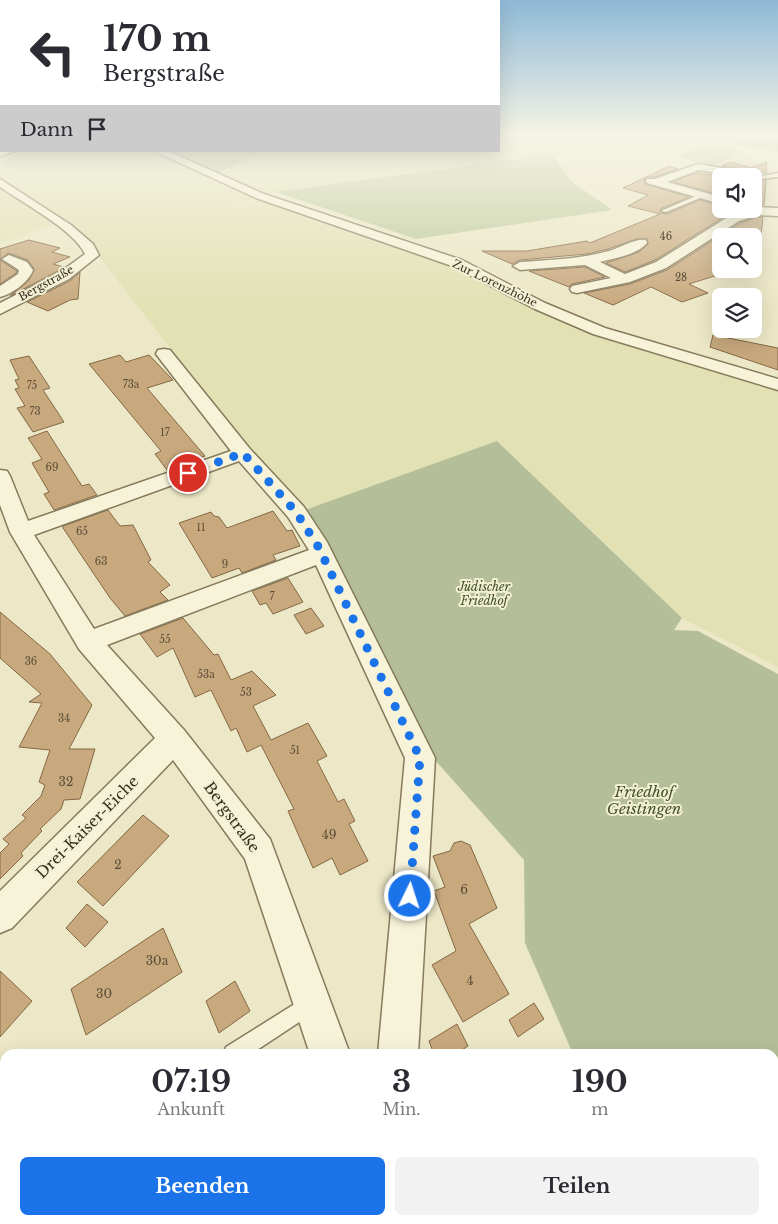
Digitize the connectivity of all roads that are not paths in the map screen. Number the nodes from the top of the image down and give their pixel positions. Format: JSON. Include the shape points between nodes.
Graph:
{"nodes":[{"id":1,"x":14,"y":192,"type":"joint"},
{"id":2,"x":251,"y":192,"type":"edge"},
{"id":3,"x":693,"y":192,"type":"edge"},
{"id":4,"x":703,"y":195,"type":"junction"},
{"id":5,"x":0,"y":196,"type":"edge"},
{"id":6,"x":712,"y":198,"type":"edge"},
{"id":7,"x":664,"y":210,"type":"dead end"},
{"id":8,"x":762,"y":211,"type":"edge"},
{"id":9,"x":778,"y":212,"type":"edge"},
{"id":10,"x":762,"y":213,"type":"edge"},
{"id":11,"x":735,"y":218,"type":"edge"},
{"id":12,"x":778,"y":220,"type":"edge"},
{"id":13,"x":641,"y":243,"type":"dead end"},
{"id":14,"x":9,"y":259,"type":"dead end"},
{"id":15,"x":587,"y":261,"type":"junction"},
{"id":16,"x":520,"y":266,"type":"dead end"},
{"id":17,"x":625,"y":279,"type":"junction"},
{"id":18,"x":577,"y":289,"type":"dead end"},
{"id":19,"x":0,"y":293,"type":"edge"},
{"id":20,"x":0,"y":309,"type":"edge"},
{"id":21,"x":164,"y":354,"type":"dead end"},
{"id":22,"x":778,"y":385,"type":"edge"},
{"id":23,"x":243,"y":453,"type":"junction"},
{"id":24,"x":0,"y":476,"type":"edge"},
{"id":25,"x":21,"y":532,"type":"junction"},
{"id":26,"x":322,"y":554,"type":"junction"},
{"id":27,"x":88,"y":642,"type":"junction"},
{"id":28,"x":174,"y":739,"type":"junction"},
{"id":29,"x":0,"y":916,"type":"edge"},
{"id":30,"x":313,"y":1002,"type":"junction"},
{"id":31,"x":241,"y":1049,"type":"edge"},
{"id":32,"x":328,"y":1049,"type":"edge"},
{"id":33,"x":398,"y":1049,"type":"edge"}],
"edges":[{"from":1,"to":5,"type":"street"},
{"from":1,"to":20,"type":"street","name":"Bergstraße","via":[[79,236],[92,250],[92,255],[64,276]]},
{"from":2,"to":22,"type":"street","name":"Zur Lorenzhöhe","via":[[457,263],[540,306],[599,331]]},
{"from":3,"to":4,"type":"street"},
{"from":4,"to":6,"type":"street"},
{"from":4,"to":7,"type":"lane"},
{"from":8,"to":9,"type":"street"},
{"from":10,"to":12,"type":"street"},
{"from":11,"to":17,"type":"street","via":[[661,265]]},
{"from":13,"to":15,"type":"street","via":[[625,251]]},
{"from":14,"to":19,"type":"street","name":"Bergstraße","via":[[26,270],[24,276]]},
{"from":15,"to":16,"type":"street"},
{"from":15,"to":17,"type":"street"},
{"from":17,"to":18,"type":"street"},
{"from":21,"to":23,"type":"street"},
{"from":23,"to":25,"type":"street"},
{"from":23,"to":26,"type":"street","via":[[296,512]]},
{"from":24,"to":25,"type":"street","name":"Bergstraße"},
{"from":25,"to":27,"type":"street","name":"Bergstraße"},
{"from":26,"to":27,"type":"street"},
{"from":26,"to":33,"type":"street","via":[[420,758]]},
{"from":27,"to":28,"type":"street","name":"Bergstraße"},
{"from":28,"to":29,"type":"street","name":"Drei-Kaiser-Eiche"},
{"from":28,"to":30,"type":"street","name":"Bergstraße","via":[[258,850]]},
{"from":30,"to":31,"type":"lane"},
{"from":30,"to":32,"type":"street","name":"Bergstraße"}]}
